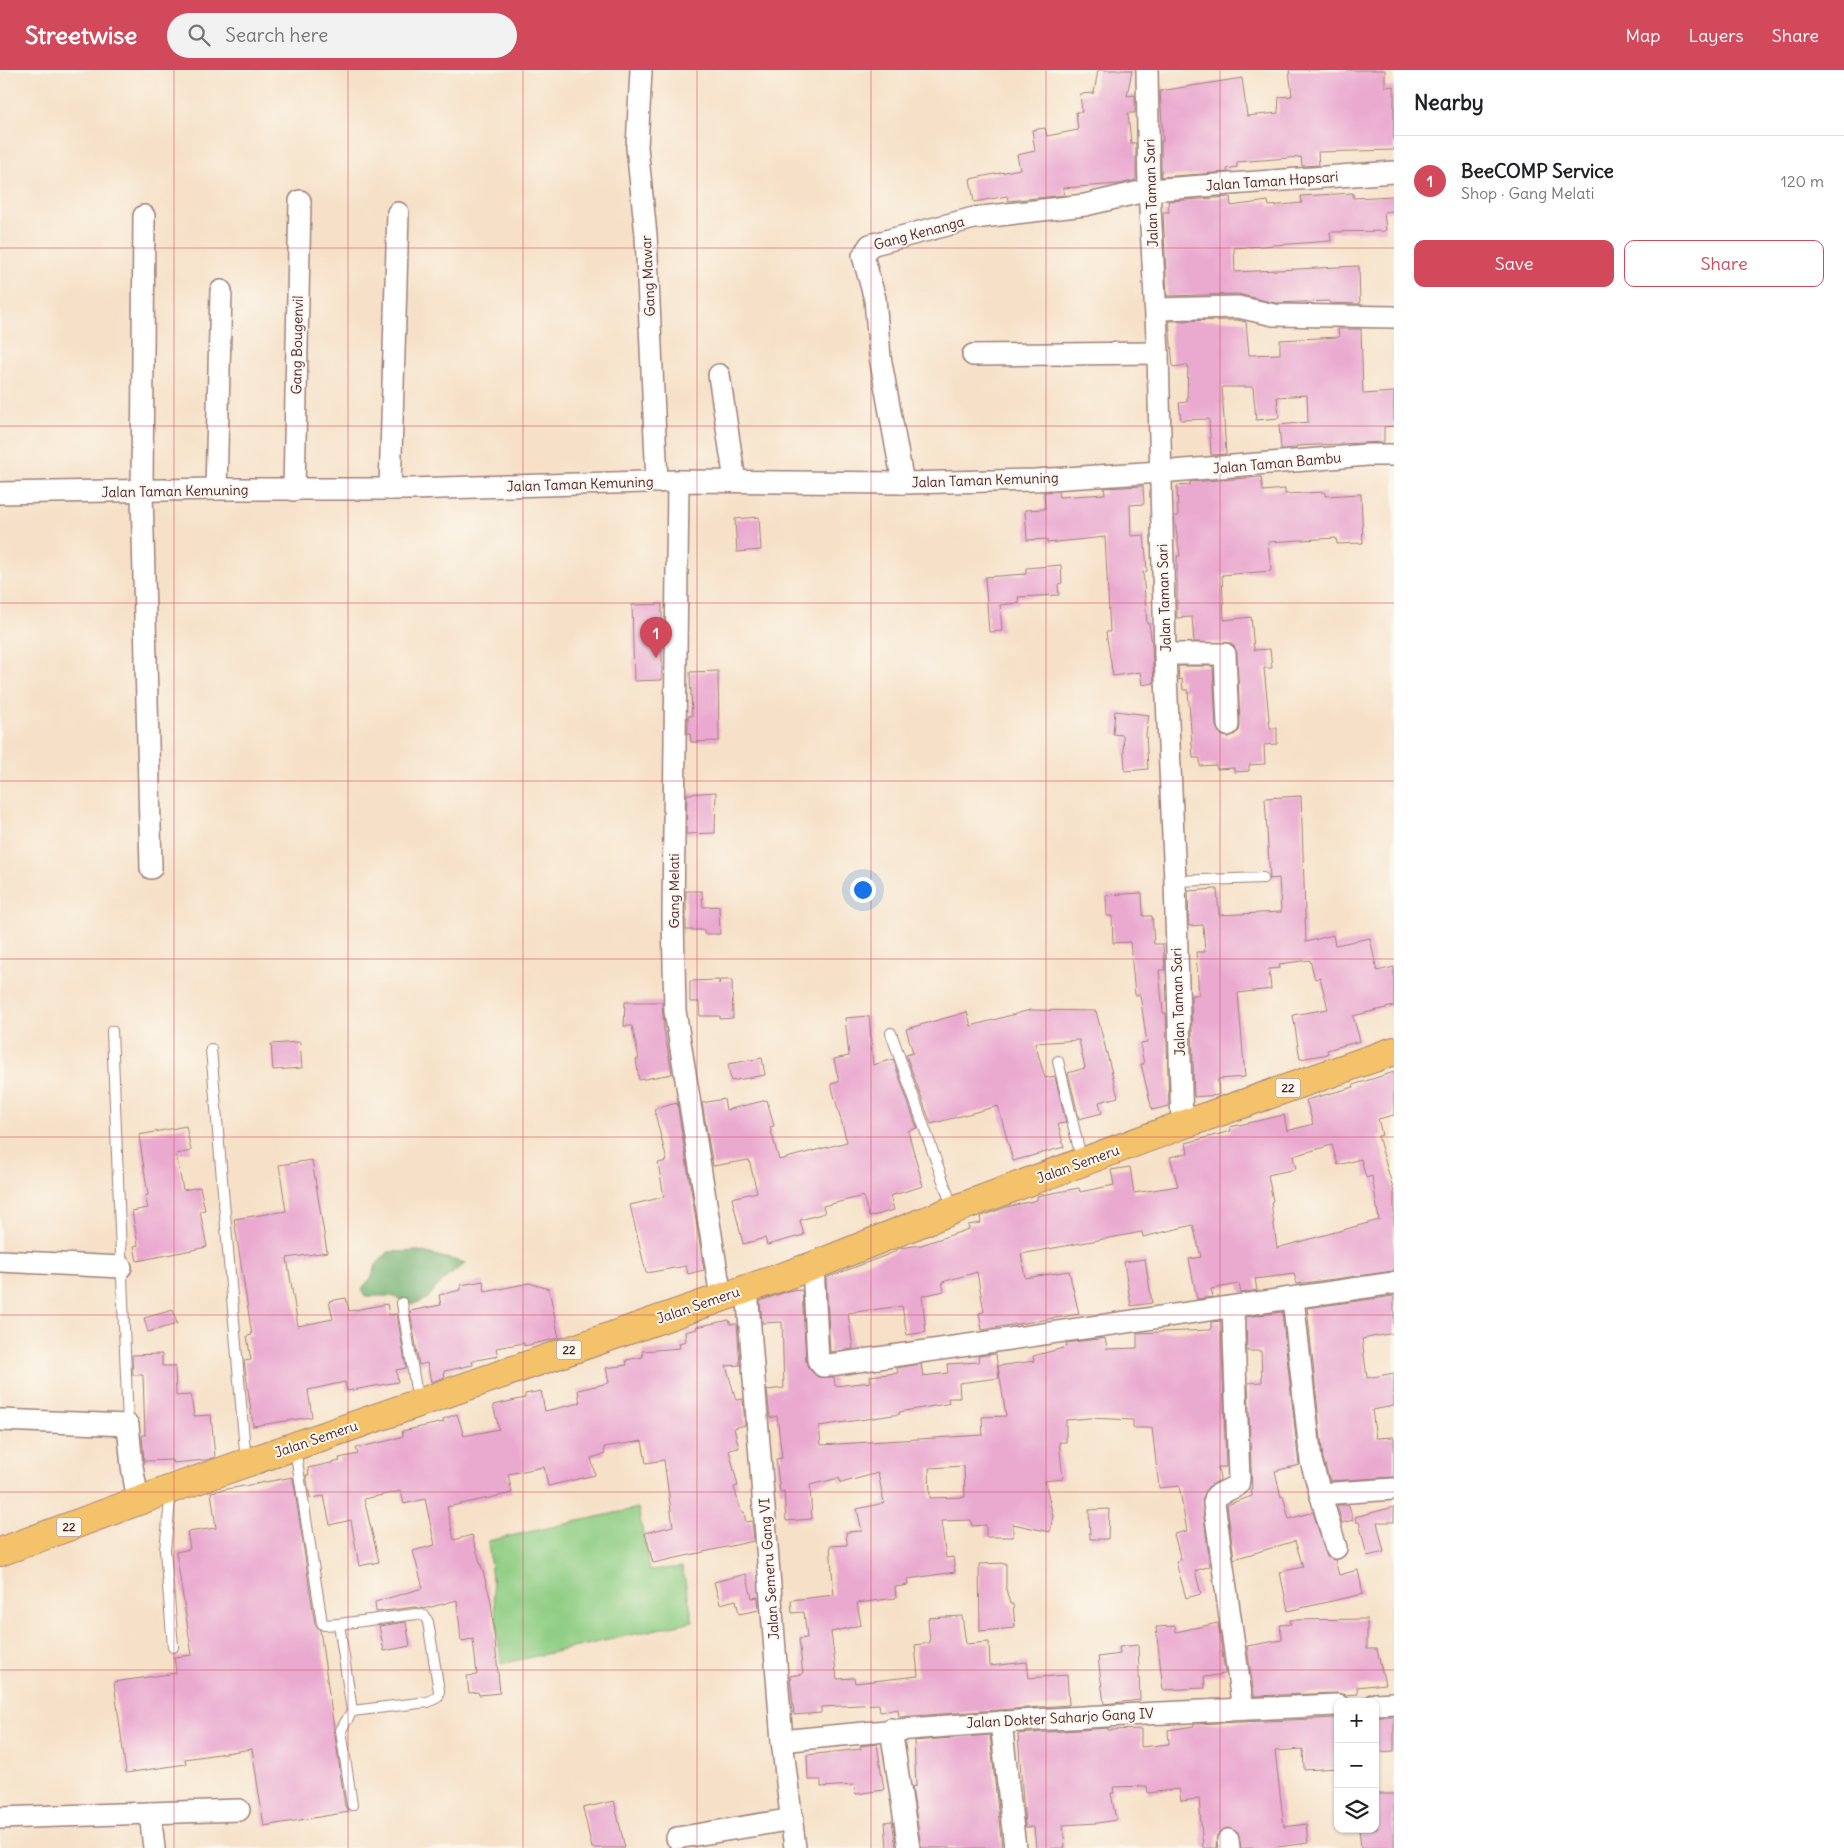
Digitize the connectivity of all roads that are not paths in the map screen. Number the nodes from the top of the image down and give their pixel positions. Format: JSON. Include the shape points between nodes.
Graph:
{"nodes":[{"id":1,"x":641,"y":70,"type":"edge"},
{"id":2,"x":1148,"y":70,"type":"edge"},
{"id":3,"x":1394,"y":172,"type":"edge"},
{"id":4,"x":1149,"y":190,"type":"junction"},
{"id":5,"x":300,"y":201,"type":"dead end"},
{"id":6,"x":398,"y":213,"type":"dead end"},
{"id":7,"x":144,"y":216,"type":"dead end"},
{"id":8,"x":220,"y":291,"type":"dead end"},
{"id":9,"x":1156,"y":309,"type":"junction"},
{"id":10,"x":1394,"y":317,"type":"edge"},
{"id":11,"x":1158,"y":352,"type":"junction"},
{"id":12,"x":973,"y":355,"type":"dead end"},
{"id":13,"x":719,"y":375,"type":"dead end"},
{"id":14,"x":1394,"y":455,"type":"edge"},
{"id":15,"x":1160,"y":472,"type":"junction"},
{"id":16,"x":668,"y":481,"type":"junction"},
{"id":17,"x":735,"y":481,"type":"junction"},
{"id":18,"x":903,"y":483,"type":"junction"},
{"id":19,"x":216,"y":489,"type":"junction"},
{"id":20,"x":390,"y":489,"type":"junction"},
{"id":21,"x":294,"y":490,"type":"junction"},
{"id":22,"x":142,"y":492,"type":"junction"},
{"id":23,"x":0,"y":493,"type":"edge"},
{"id":24,"x":1165,"y":654,"type":"junction"},
{"id":25,"x":1228,"y":725,"type":"dead end"},
{"id":26,"x":151,"y":868,"type":"dead end"},
{"id":27,"x":1263,"y":878,"type":"dead end"},
{"id":28,"x":1175,"y":881,"type":"junction"},
{"id":29,"x":112,"y":1031,"type":"dead end"},
{"id":30,"x":891,"y":1034,"type":"dead end"},
{"id":31,"x":211,"y":1049,"type":"dead end"},
{"id":32,"x":1394,"y":1051,"type":"edge"},
{"id":33,"x":1058,"y":1061,"type":"dead end"},
{"id":34,"x":1182,"y":1125,"type":"junction"},
{"id":35,"x":1082,"y":1163,"type":"junction"},
{"id":36,"x":953,"y":1210,"type":"junction"},
{"id":37,"x":0,"y":1261,"type":"edge"},
{"id":38,"x":812,"y":1266,"type":"junction"},
{"id":39,"x":122,"y":1267,"type":"junction"},
{"id":40,"x":1394,"y":1283,"type":"edge"},
{"id":41,"x":747,"y":1289,"type":"junction"},
{"id":42,"x":721,"y":1297,"type":"junction"},
{"id":43,"x":1292,"y":1298,"type":"junction"},
{"id":44,"x":402,"y":1303,"type":"dead end"},
{"id":45,"x":1233,"y":1306,"type":"junction"},
{"id":46,"x":418,"y":1403,"type":"junction"},
{"id":47,"x":0,"y":1420,"type":"edge"},
{"id":48,"x":128,"y":1425,"type":"junction"},
{"id":49,"x":295,"y":1446,"type":"junction"},
{"id":50,"x":246,"y":1464,"type":"junction"},
{"id":51,"x":171,"y":1489,"type":"junction"},
{"id":52,"x":1394,"y":1489,"type":"edge"},
{"id":53,"x":1320,"y":1494,"type":"junction"},
{"id":54,"x":138,"y":1501,"type":"junction"},
{"id":55,"x":1336,"y":1548,"type":"dead end"},
{"id":56,"x":0,"y":1552,"type":"edge"},
{"id":57,"x":339,"y":1624,"type":"junction"},
{"id":58,"x":173,"y":1646,"type":"dead end"},
{"id":59,"x":1394,"y":1703,"type":"edge"},
{"id":60,"x":1379,"y":1704,"type":"edge"},
{"id":61,"x":1334,"y":1705,"type":"edge"},
{"id":62,"x":1243,"y":1709,"type":"junction"},
{"id":63,"x":352,"y":1711,"type":"junction"},
{"id":64,"x":1001,"y":1722,"type":"junction"},
{"id":65,"x":891,"y":1729,"type":"junction"},
{"id":66,"x":782,"y":1741,"type":"junction"},
{"id":67,"x":352,"y":1805,"type":"dead end"},
{"id":68,"x":239,"y":1810,"type":"dead end"},
{"id":69,"x":150,"y":1813,"type":"junction"},
{"id":70,"x":0,"y":1818,"type":"edge"},
{"id":71,"x":793,"y":1819,"type":"junction"},
{"id":72,"x":677,"y":1838,"type":"dead end"},
{"id":73,"x":154,"y":1848,"type":"edge"},
{"id":74,"x":795,"y":1848,"type":"edge"},
{"id":75,"x":909,"y":1848,"type":"edge"},
{"id":76,"x":1015,"y":1848,"type":"edge"}],
"edges":[{"from":1,"to":16,"type":"street","name":"Gang Mawar","via":[[637,147]]},
{"from":2,"to":4,"type":"street","name":"Jalan Taman Sari"},
{"from":3,"to":4,"type":"street","name":"Jalan Taman Hapsari"},
{"from":4,"to":9,"type":"street","name":"Jalan Taman Sari"},
{"from":4,"to":18,"type":"street","name":"Gang Kenanga","via":[[1085,206],[974,218],[870,245],[866,249],[863,256],[875,300],[880,357]]},
{"from":5,"to":21,"type":"street","name":"Gang Bougenvil"},
{"from":6,"to":20,"type":"street"},
{"from":7,"to":22,"type":"street"},
{"from":8,"to":19,"type":"street"},
{"from":9,"to":10,"type":"street","via":[[1238,307],[1274,315]]},
{"from":9,"to":11,"type":"street","name":"Jalan Taman Sari"},
{"from":11,"to":12,"type":"street"},
{"from":11,"to":15,"type":"street","name":"Jalan Taman Sari"},
{"from":13,"to":17,"type":"street"},
{"from":14,"to":15,"type":"street","name":"Jalan Taman Bambu"},
{"from":15,"to":18,"type":"street","name":"Jalan Taman Kemuning","via":[[1036,480]]},
{"from":15,"to":24,"type":"street","name":"Jalan Taman Sari"},
{"from":16,"to":17,"type":"street","name":"Jalan Taman Kemuning"},
{"from":16,"to":20,"type":"street","name":"Jalan Taman Kemuning"},
{"from":16,"to":42,"type":"street","name":"Gang Melati","via":[[674,1011]]},
{"from":17,"to":18,"type":"street","name":"Jalan Taman Kemuning"},
{"from":19,"to":21,"type":"street","name":"Jalan Taman Kemuning"},
{"from":19,"to":22,"type":"street","name":"Jalan Taman Kemuning"},
{"from":20,"to":21,"type":"street","name":"Jalan Taman Kemuning"},
{"from":22,"to":23,"type":"street","name":"Jalan Taman Kemuning"},
{"from":22,"to":26,"type":"street"},
{"from":24,"to":25,"type":"street","via":[[1225,654]]},
{"from":24,"to":28,"type":"street","name":"Jalan Taman Sari"},
{"from":27,"to":28,"type":"lane"},
{"from":28,"to":34,"type":"street","name":"Jalan Taman Sari"},
{"from":29,"to":39,"type":"lane"},
{"from":30,"to":36,"type":"lane"},
{"from":31,"to":50,"type":"lane"},
{"from":32,"to":34,"type":"highway","name":"Jalan Semeru","number":"22"},
{"from":33,"to":35,"type":"lane"},
{"from":34,"to":35,"type":"highway","name":"Jalan Semeru","number":"22"},
{"from":35,"to":36,"type":"highway","name":"Jalan Semeru","number":"22"},
{"from":36,"to":38,"type":"highway","name":"Jalan Semeru","number":"22"},
{"from":37,"to":39,"type":"street"},
{"from":38,"to":41,"type":"highway","name":"Jalan Semeru","number":"22"},
{"from":38,"to":45,"type":"street","via":[[818,1360],[823,1366]]},
{"from":39,"to":48,"type":"lane"},
{"from":40,"to":43,"type":"street"},
{"from":41,"to":42,"type":"highway","name":"Jalan Semeru","number":"22"},
{"from":41,"to":66,"type":"street","name":"Jalan Semeru Gang VI"},
{"from":42,"to":46,"type":"highway","name":"Jalan Semeru","number":"22"},
{"from":43,"to":45,"type":"street"},
{"from":43,"to":53,"type":"street","via":[[1310,1461]]},
{"from":44,"to":46,"type":"lane"},
{"from":45,"to":62,"type":"street","via":[[1239,1479],[1238,1485],[1216,1496],[1214,1503]]},
{"from":46,"to":49,"type":"highway","name":"Jalan Semeru","number":"22"},
{"from":47,"to":48,"type":"street"},
{"from":48,"to":54,"type":"street"},
{"from":49,"to":50,"type":"highway","name":"Jalan Semeru","number":"22"},
{"from":49,"to":57,"type":"lane","via":[[322,1623]]},
{"from":50,"to":51,"type":"highway","name":"Jalan Semeru","number":"22"},
{"from":51,"to":54,"type":"highway","name":"Jalan Semeru","number":"22"},
{"from":51,"to":58,"type":"lane","via":[[165,1544]]},
{"from":52,"to":53,"type":"street"},
{"from":53,"to":55,"type":"street"},
{"from":54,"to":56,"type":"highway","name":"Jalan Semeru","number":"22"},
{"from":57,"to":63,"type":"lane"},
{"from":57,"to":63,"type":"lane","via":[[416,1614],[425,1616],[439,1690],[438,1697],[428,1702]]},
{"from":59,"to":60,"type":"street"},
{"from":61,"to":62,"type":"street","name":"Jalan Dokter Saharjo Gang IV"},
{"from":62,"to":64,"type":"street","name":"Jalan Dokter Saharjo Gang IV"},
{"from":63,"to":67,"type":"lane","via":[[341,1730]]},
{"from":64,"to":65,"type":"street","name":"Jalan Dokter Saharjo Gang IV"},
{"from":64,"to":76,"type":"street"},
{"from":65,"to":66,"type":"street","name":"Jalan Dokter Saharjo Gang IV"},
{"from":65,"to":75,"type":"street"},
{"from":66,"to":71,"type":"street","name":"Jalan Semeru Gang VI"},
{"from":68,"to":69,"type":"street"},
{"from":69,"to":70,"type":"street"},
{"from":69,"to":73,"type":"street"},
{"from":71,"to":72,"type":"street"},
{"from":71,"to":74,"type":"street","name":"Jalan Semeru Gang VI"}]}
